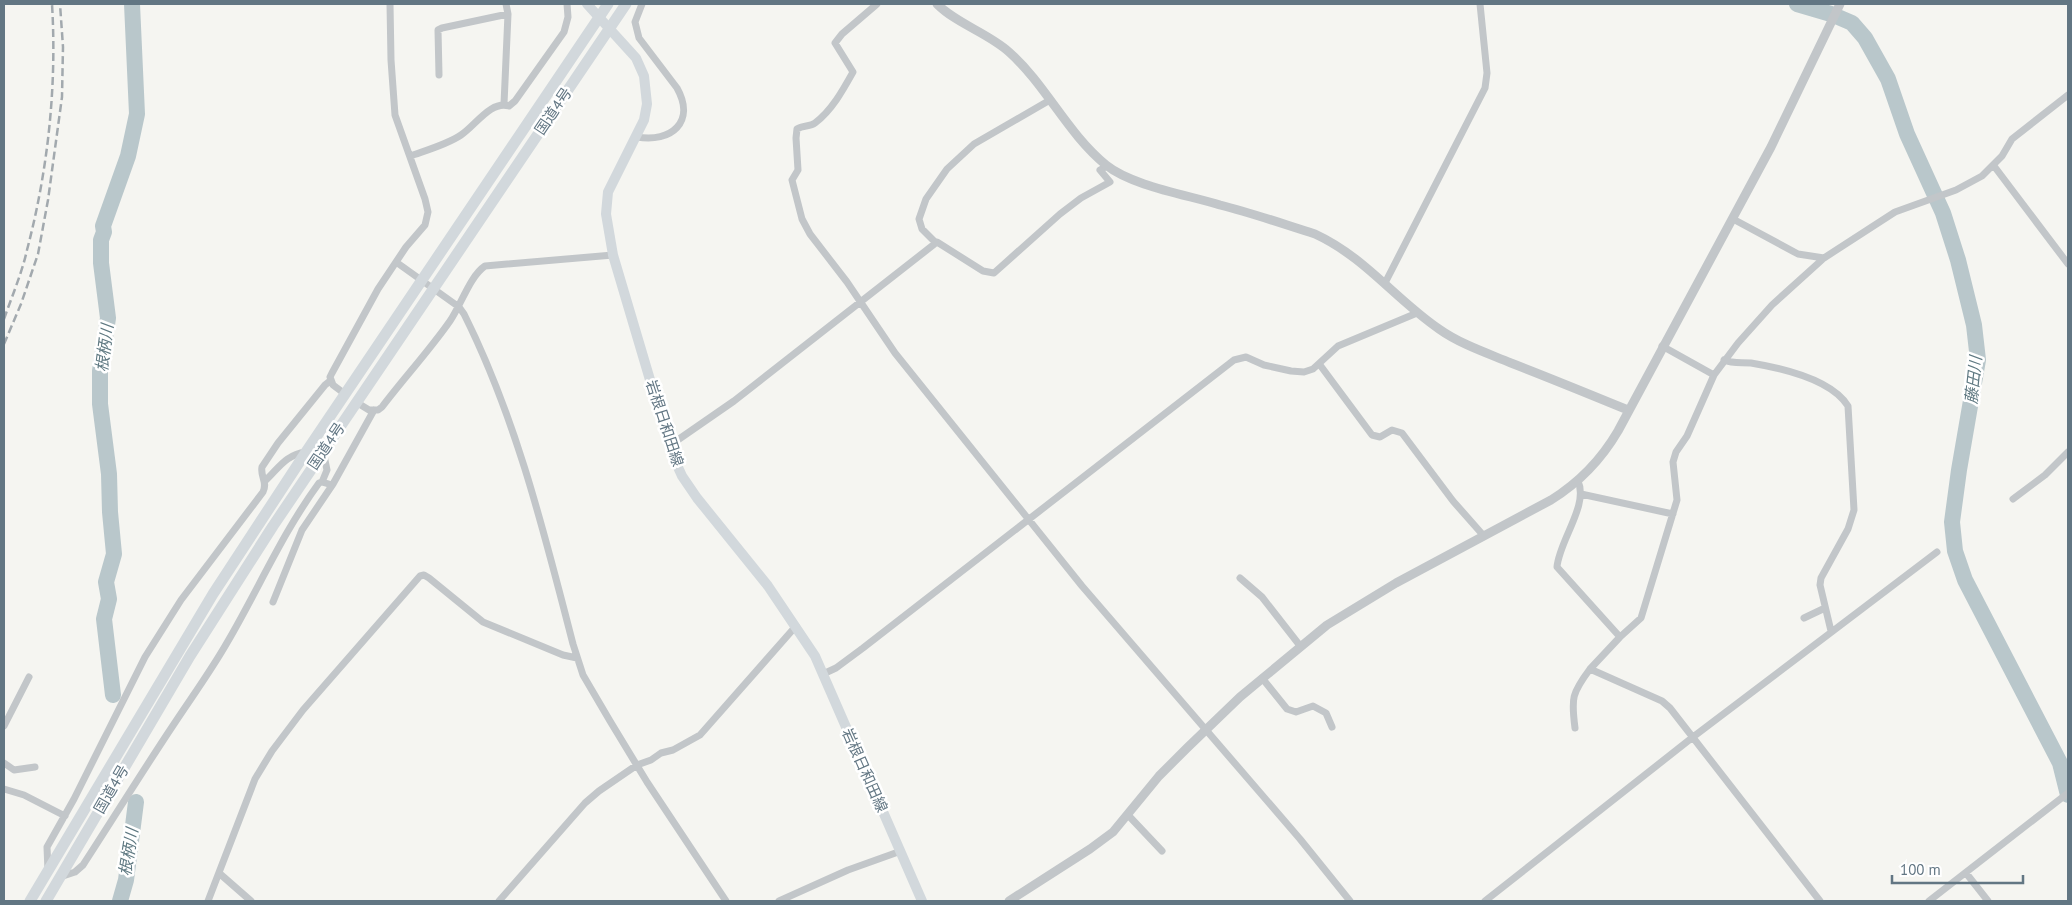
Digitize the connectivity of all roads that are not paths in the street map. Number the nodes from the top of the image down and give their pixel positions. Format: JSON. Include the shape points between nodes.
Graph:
{"nodes":[{"id":1,"x":390,"y":4,"type":"edge"},
{"id":2,"x":506,"y":4,"type":"edge"},
{"id":3,"x":567,"y":4,"type":"edge"},
{"id":4,"x":587,"y":4,"type":"edge"},
{"id":5,"x":608,"y":4,"type":"edge"},
{"id":6,"x":626,"y":4,"type":"edge"},
{"id":7,"x":642,"y":4,"type":"edge"},
{"id":8,"x":877,"y":4,"type":"edge"},
{"id":9,"x":937,"y":4,"type":"edge"},
{"id":10,"x":1480,"y":4,"type":"edge"},
{"id":11,"x":1840,"y":4,"type":"edge"},
{"id":12,"x":508,"y":14,"type":"junction"},
{"id":13,"x":599,"y":16,"type":"junction"},
{"id":14,"x":610,"y":28,"type":"junction"},
{"id":15,"x":439,"y":75,"type":"dead end"},
{"id":16,"x":2068,"y":95,"type":"edge"},
{"id":17,"x":1050,"y":100,"type":"junction"},
{"id":18,"x":504,"y":104,"type":"junction"},
{"id":19,"x":637,"y":137,"type":"junction"},
{"id":20,"x":410,"y":156,"type":"junction"},
{"id":21,"x":1107,"y":166,"type":"junction"},
{"id":22,"x":1994,"y":166,"type":"junction"},
{"id":23,"x":1733,"y":219,"type":"junction"},
{"id":24,"x":936,"y":243,"type":"junction"},
{"id":25,"x":613,"y":255,"type":"junction"},
{"id":26,"x":1824,"y":258,"type":"junction"},
{"id":27,"x":396,"y":262,"type":"junction"},
{"id":28,"x":2068,"y":264,"type":"edge"},
{"id":29,"x":1385,"y":282,"type":"junction"},
{"id":30,"x":860,"y":302,"type":"junction"},
{"id":31,"x":459,"y":307,"type":"junction"},
{"id":32,"x":1417,"y":313,"type":"junction"},
{"id":33,"x":1662,"y":346,"type":"junction"},
{"id":34,"x":1724,"y":360,"type":"junction"},
{"id":35,"x":1320,"y":365,"type":"junction"},
{"id":36,"x":1714,"y":375,"type":"junction"},
{"id":37,"x":330,"y":381,"type":"junction"},
{"id":38,"x":345,"y":394,"type":"junction"},
{"id":39,"x":356,"y":402,"type":"junction"},
{"id":40,"x":374,"y":410,"type":"junction"},
{"id":41,"x":1628,"y":410,"type":"junction"},
{"id":42,"x":670,"y":446,"type":"junction"},
{"id":43,"x":323,"y":451,"type":"junction"},
{"id":44,"x":306,"y":452,"type":"junction"},
{"id":45,"x":2068,"y":452,"type":"edge"},
{"id":46,"x":265,"y":481,"type":"junction"},
{"id":47,"x":1578,"y":481,"type":"junction"},
{"id":48,"x":322,"y":482,"type":"junction"},
{"id":49,"x":332,"y":485,"type":"junction"},
{"id":50,"x":1580,"y":494,"type":"junction"},
{"id":51,"x":2013,"y":499,"type":"dead end"},
{"id":52,"x":1673,"y":514,"type":"junction"},
{"id":53,"x":1028,"y":520,"type":"junction"},
{"id":54,"x":1483,"y":536,"type":"junction"},
{"id":55,"x":1937,"y":552,"type":"dead end"},
{"id":56,"x":1240,"y":578,"type":"dead end"},
{"id":57,"x":273,"y":602,"type":"dead end"},
{"id":58,"x":1825,"y":608,"type":"junction"},
{"id":59,"x":1804,"y":618,"type":"dead end"},
{"id":60,"x":796,"y":626,"type":"junction"},
{"id":61,"x":1831,"y":631,"type":"junction"},
{"id":62,"x":1620,"y":637,"type":"junction"},
{"id":63,"x":1301,"y":646,"type":"junction"},
{"id":64,"x":577,"y":658,"type":"junction"},
{"id":65,"x":1590,"y":669,"type":"junction"},
{"id":66,"x":823,"y":674,"type":"junction"},
{"id":67,"x":29,"y":677,"type":"dead end"},
{"id":68,"x":1262,"y":678,"type":"junction"},
{"id":69,"x":4,"y":726,"type":"edge"},
{"id":70,"x":1332,"y":727,"type":"dead end"},
{"id":71,"x":1575,"y":728,"type":"dead end"},
{"id":72,"x":1206,"y":730,"type":"junction"},
{"id":73,"x":1693,"y":737,"type":"junction"},
{"id":74,"x":4,"y":763,"type":"edge"},
{"id":75,"x":637,"y":766,"type":"junction"},
{"id":76,"x":35,"y":767,"type":"dead end"},
{"id":77,"x":4,"y":789,"type":"edge"},
{"id":78,"x":2068,"y":793,"type":"edge"},
{"id":79,"x":1128,"y":815,"type":"junction"},
{"id":80,"x":65,"y":816,"type":"junction"},
{"id":81,"x":901,"y":851,"type":"junction"},
{"id":82,"x":1162,"y":851,"type":"dead end"},
{"id":83,"x":48,"y":872,"type":"junction"},
{"id":84,"x":219,"y":872,"type":"junction"},
{"id":85,"x":1966,"y":873,"type":"junction"},
{"id":86,"x":60,"y":877,"type":"junction"},
{"id":87,"x":724,"y":900,"type":"edge"},
{"id":88,"x":30,"y":901,"type":"edge"},
{"id":89,"x":46,"y":901,"type":"edge"},
{"id":90,"x":208,"y":901,"type":"edge"},
{"id":91,"x":251,"y":901,"type":"edge"},
{"id":92,"x":499,"y":901,"type":"edge"},
{"id":93,"x":779,"y":901,"type":"edge"},
{"id":94,"x":922,"y":901,"type":"edge"},
{"id":95,"x":1009,"y":901,"type":"edge"},
{"id":96,"x":1350,"y":901,"type":"edge"},
{"id":97,"x":1486,"y":901,"type":"edge"},
{"id":98,"x":1820,"y":901,"type":"edge"},
{"id":99,"x":1929,"y":901,"type":"edge"},
{"id":100,"x":1988,"y":901,"type":"edge"}],
"edges":[{"from":1,"to":20,"type":"street","via":[[393,100]]},
{"from":2,"to":12,"type":"street"},
{"from":3,"to":18,"type":"street","via":[[568,23],[562,38],[519,96],[509,106]]},
{"from":4,"to":13,"type":"main road","name":"岩根日和田線"},
{"from":5,"to":13,"type":"highway","name":"国道4号"},
{"from":6,"to":14,"type":"highway","name":"国道4号"},
{"from":7,"to":19,"type":"street","via":[[636,22],[639,38],[678,88],[684,108],[683,119],[672,132],[658,138]]},
{"from":8,"to":30,"type":"street","via":[[835,43],[854,72],[834,103],[815,124],[797,129],[798,170],[792,180],[802,219],[810,234]]},
{"from":9,"to":17,"type":"street","via":[[1008,51]]},
{"from":10,"to":29,"type":"street","via":[[1486,88]]},
{"from":11,"to":23,"type":"street"},
{"from":12,"to":15,"type":"street","via":[[438,30]]},
{"from":12,"to":18,"type":"street"},
{"from":13,"to":14,"type":"main road","name":"岩根日和田線"},
{"from":13,"to":38,"type":"highway","name":"国道4号"},
{"from":14,"to":19,"type":"main road","name":"岩根日和田線","via":[[636,58],[644,76],[646,104]]},
{"from":14,"to":39,"type":"highway","name":"国道4号"},
{"from":16,"to":22,"type":"street","via":[[2012,139]]},
{"from":17,"to":21,"type":"street","via":[[1070,128]]},
{"from":17,"to":24,"type":"street","via":[[974,144],[947,169],[926,199],[919,219],[922,229]]},
{"from":18,"to":20,"type":"street","via":[[496,106],[462,135]]},
{"from":19,"to":25,"type":"main road","name":"岩根日和田線","via":[[608,192],[607,222]]},
{"from":20,"to":27,"type":"street","via":[[425,199],[428,219]]},
{"from":21,"to":24,"type":"street","via":[[1100,170],[1110,182],[1080,198],[994,273],[983,271],[940,242]]},
{"from":21,"to":29,"type":"street","via":[[1129,178],[1315,234],[1356,258]]},
{"from":22,"to":26,"type":"street","via":[[1956,190],[1895,212]]},
{"from":22,"to":28,"type":"street"},
{"from":23,"to":26,"type":"street","via":[[1798,254]]},
{"from":23,"to":33,"type":"street"},
{"from":24,"to":30,"type":"street"},
{"from":25,"to":31,"type":"street","via":[[485,266],[475,276]]},
{"from":25,"to":42,"type":"main road","name":"岩根日和田線"},
{"from":26,"to":34,"type":"street","via":[[1772,305]]},
{"from":27,"to":31,"type":"street"},
{"from":27,"to":37,"type":"street","via":[[378,289]]},
{"from":29,"to":32,"type":"street"},
{"from":30,"to":42,"type":"street"},
{"from":30,"to":53,"type":"street","via":[[894,353]]},
{"from":31,"to":40,"type":"street","via":[[382,407]]},
{"from":31,"to":64,"type":"street","via":[[488,364],[516,438]]},
{"from":32,"to":35,"type":"street","via":[[1338,346]]},
{"from":32,"to":41,"type":"street","via":[[1462,341]]},
{"from":33,"to":36,"type":"street"},
{"from":33,"to":41,"type":"street"},
{"from":34,"to":36,"type":"street"},
{"from":34,"to":58,"type":"street","via":[[1802,376],[1839,395],[1848,406],[1854,510],[1848,529],[1821,578]]},
{"from":35,"to":53,"type":"street","via":[[1304,372],[1264,365],[1246,357],[1234,360]]},
{"from":35,"to":54,"type":"street","via":[[1372,435],[1380,437],[1392,430],[1402,433]]},
{"from":36,"to":52,"type":"street","via":[[1687,436],[1674,456],[1678,495]]},
{"from":37,"to":38,"type":"street"},
{"from":37,"to":46,"type":"street","via":[[262,467]]},
{"from":38,"to":44,"type":"highway","name":"国道4号"},
{"from":39,"to":40,"type":"street"},
{"from":39,"to":43,"type":"highway","name":"国道4号"},
{"from":40,"to":49,"type":"street"},
{"from":41,"to":47,"type":"street","via":[[1609,446]]},
{"from":42,"to":60,"type":"main road","name":"岩根日和田線","via":[[682,476],[696,498],[768,586]]},
{"from":43,"to":48,"type":"street","via":[[327,470]]},
{"from":43,"to":86,"type":"highway","name":"国道4号","via":[[190,656]]},
{"from":44,"to":46,"type":"street","via":[[286,459]]},
{"from":44,"to":83,"type":"highway","name":"国道4号","via":[[179,648]]},
{"from":45,"to":51,"type":"street"},
{"from":46,"to":80,"type":"street","via":[[263,492],[187,592],[150,648]]},
{"from":47,"to":50,"type":"street"},
{"from":47,"to":54,"type":"street","via":[[1551,500]]},
{"from":48,"to":49,"type":"street"},
{"from":48,"to":86,"type":"street","via":[[295,517],[217,660],[84,864],[75,872]]},
{"from":49,"to":57,"type":"street","via":[[302,530]]},
{"from":50,"to":52,"type":"street"},
{"from":50,"to":62,"type":"street","via":[[1578,507],[1559,551],[1557,567]]},
{"from":52,"to":62,"type":"street","via":[[1641,618]]},
{"from":53,"to":66,"type":"street","via":[[863,648]]},
{"from":53,"to":72,"type":"street"},
{"from":54,"to":63,"type":"street","via":[[1396,583],[1327,625]]},
{"from":55,"to":61,"type":"street"},
{"from":56,"to":63,"type":"street","via":[[1262,597]]},
{"from":58,"to":59,"type":"street"},
{"from":58,"to":61,"type":"street"},
{"from":60,"to":66,"type":"main road","name":"岩根日和田線"},
{"from":60,"to":75,"type":"street","via":[[700,735]]},
{"from":61,"to":73,"type":"street"},
{"from":62,"to":65,"type":"street"},
{"from":63,"to":68,"type":"street"},
{"from":64,"to":75,"type":"street"},
{"from":64,"to":84,"type":"street","via":[[490,626],[429,578],[420,576],[272,750],[255,779]]},
{"from":65,"to":71,"type":"street","via":[[1575,691],[1572,705]]},
{"from":65,"to":73,"type":"street","via":[[1662,701]]},
{"from":66,"to":81,"type":"main road","name":"岩根日和田線"},
{"from":67,"to":69,"type":"street"},
{"from":68,"to":70,"type":"street","via":[[1287,709],[1296,712],[1313,706],[1326,713]]},
{"from":68,"to":72,"type":"street"},
{"from":72,"to":79,"type":"street","via":[[1159,776]]},
{"from":72,"to":96,"type":"street"},
{"from":73,"to":97,"type":"street"},
{"from":73,"to":98,"type":"street"},
{"from":74,"to":76,"type":"street","via":[[14,770]]},
{"from":75,"to":87,"type":"street"},
{"from":75,"to":92,"type":"street","via":[[585,803]]},
{"from":77,"to":80,"type":"street"},
{"from":78,"to":85,"type":"street"},
{"from":79,"to":82,"type":"street"},
{"from":79,"to":95,"type":"street","via":[[1102,840]]},
{"from":80,"to":83,"type":"street","via":[[47,848]]},
{"from":81,"to":93,"type":"street","via":[[848,870]]},
{"from":81,"to":94,"type":"main road","name":"岩根日和田線"},
{"from":83,"to":88,"type":"highway","name":"国道4号"},
{"from":84,"to":90,"type":"street"},
{"from":84,"to":91,"type":"street"},
{"from":85,"to":99,"type":"street"},
{"from":85,"to":100,"type":"street"},
{"from":86,"to":89,"type":"highway","name":"国道4号"}]}
